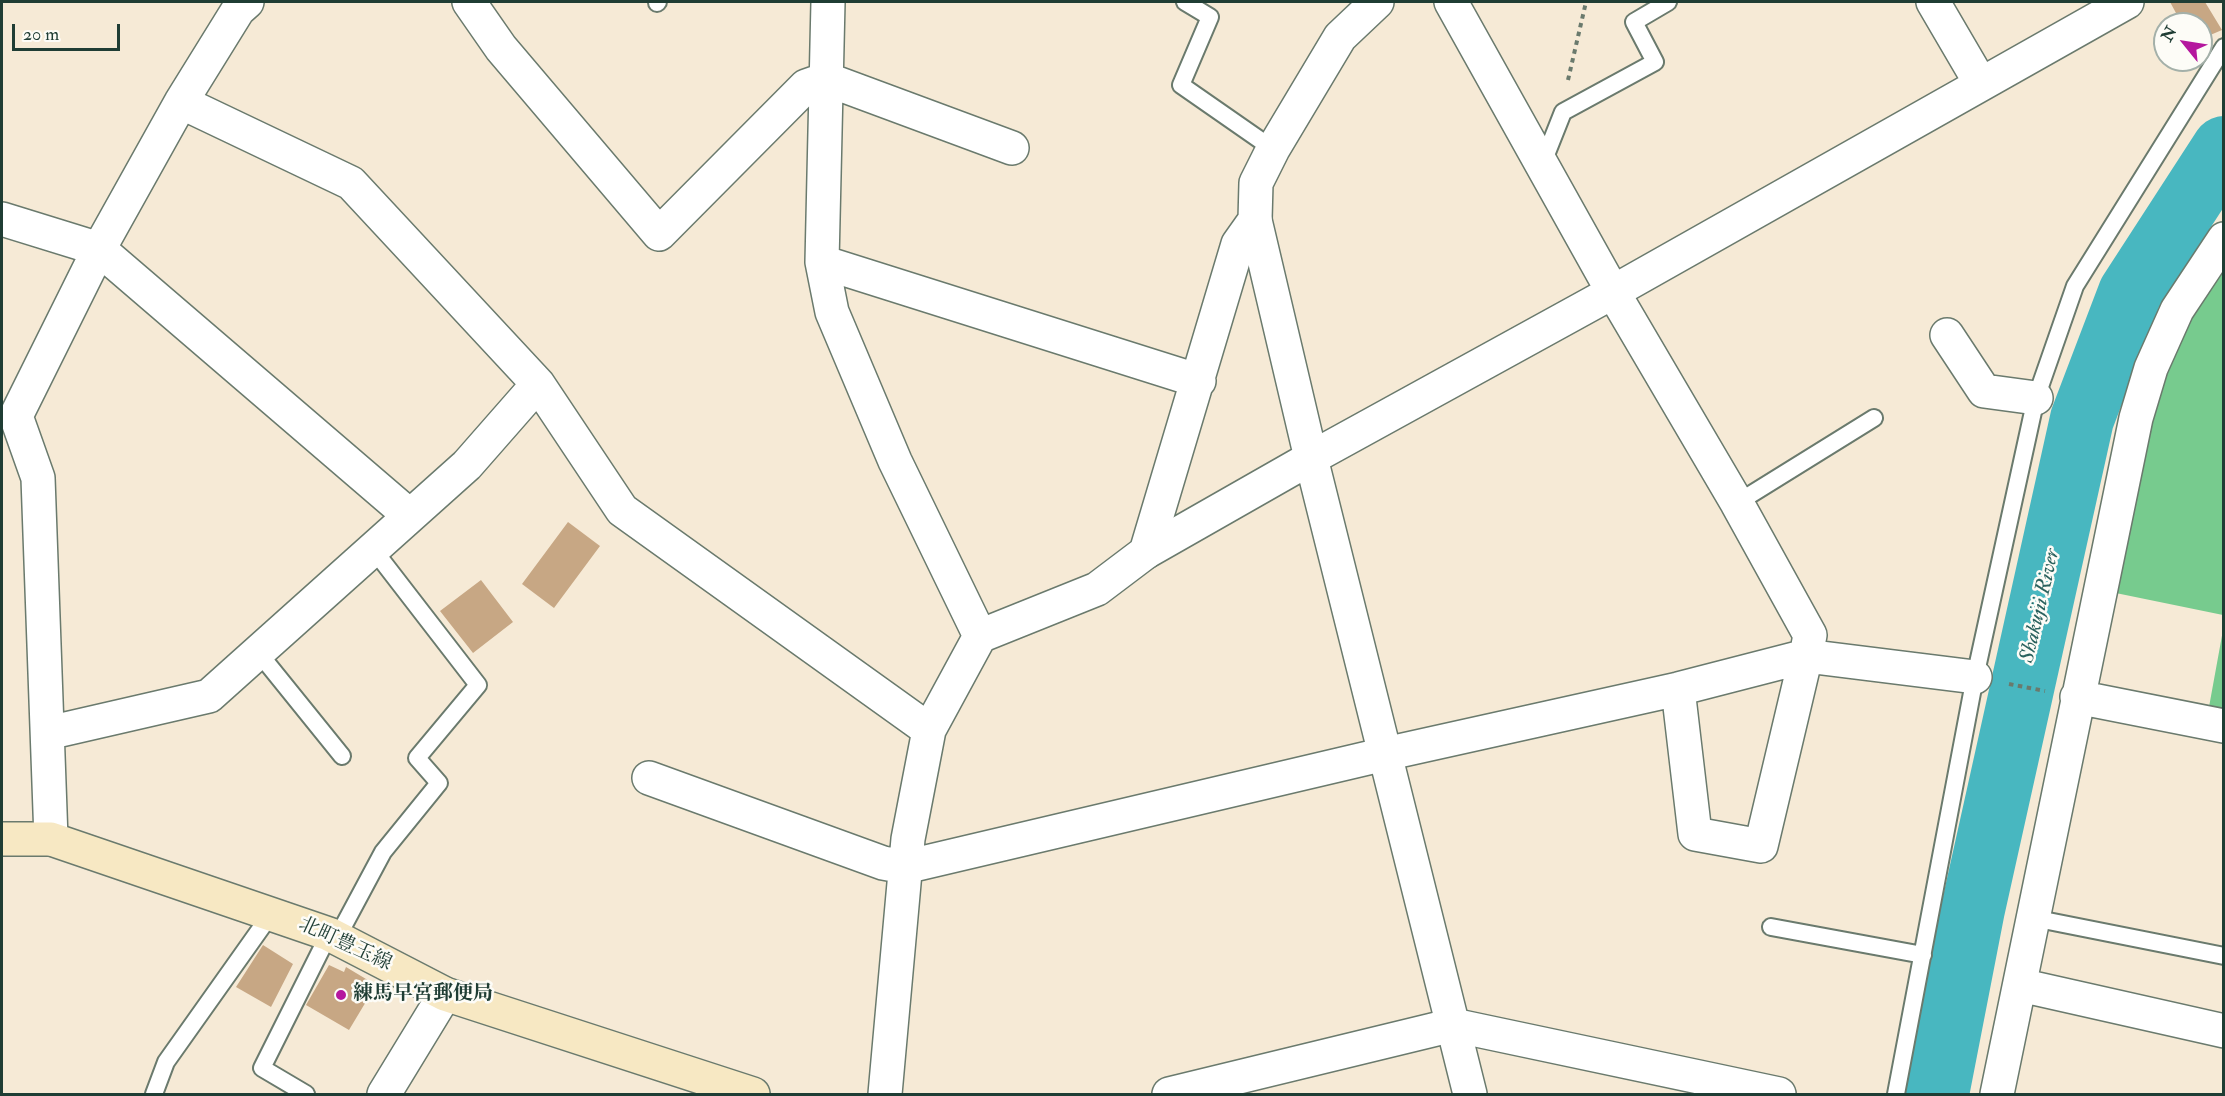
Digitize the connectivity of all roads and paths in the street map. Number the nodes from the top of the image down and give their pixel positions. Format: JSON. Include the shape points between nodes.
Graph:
{"nodes":[{"id":1,"x":469,"y":2,"type":"edge"},
{"id":2,"x":828,"y":2,"type":"edge"},
{"id":3,"x":1185,"y":2,"type":"edge"},
{"id":4,"x":1377,"y":2,"type":"edge"},
{"id":5,"x":1451,"y":2,"type":"edge"},
{"id":6,"x":1586,"y":2,"type":"edge"},
{"id":7,"x":1668,"y":2,"type":"edge"},
{"id":8,"x":1933,"y":2,"type":"edge"},
{"id":9,"x":2127,"y":2,"type":"edge"},
{"id":10,"x":237,"y":4,"type":"edge"},
{"id":11,"x":2223,"y":47,"type":"edge"},
{"id":12,"x":826,"y":79,"type":"junction"},
{"id":13,"x":1981,"y":84,"type":"junction"},
{"id":14,"x":181,"y":102,"type":"junction"},
{"id":15,"x":1563,"y":112,"type":"junction"},
{"id":16,"x":1012,"y":148,"type":"dead end"},
{"id":17,"x":1273,"y":149,"type":"junction"},
{"id":18,"x":1542,"y":165,"type":"junction"},
{"id":19,"x":2,"y":219,"type":"edge"},
{"id":20,"x":1255,"y":220,"type":"junction"},
{"id":21,"x":2223,"y":239,"type":"edge"},
{"id":22,"x":99,"y":249,"type":"junction"},
{"id":23,"x":822,"y":262,"type":"junction"},
{"id":24,"x":1613,"y":292,"type":"junction"},
{"id":25,"x":1947,"y":334,"type":"dead end"},
{"id":26,"x":1199,"y":381,"type":"junction"},
{"id":27,"x":538,"y":384,"type":"junction"},
{"id":28,"x":2036,"y":398,"type":"junction"},
{"id":29,"x":1874,"y":418,"type":"dead end"},
{"id":30,"x":1311,"y":459,"type":"junction"},
{"id":31,"x":1737,"y":503,"type":"junction"},
{"id":32,"x":410,"y":516,"type":"junction"},
{"id":33,"x":374,"y":549,"type":"junction"},
{"id":34,"x":1146,"y":552,"type":"junction"},
{"id":35,"x":980,"y":636,"type":"junction"},
{"id":36,"x":258,"y":652,"type":"junction"},
{"id":37,"x":1806,"y":656,"type":"junction"},
{"id":38,"x":1975,"y":677,"type":"junction"},
{"id":39,"x":1678,"y":689,"type":"junction"},
{"id":40,"x":2077,"y":697,"type":"junction"},
{"id":41,"x":2223,"y":726,"type":"edge"},
{"id":42,"x":930,"y":730,"type":"junction"},
{"id":43,"x":48,"y":733,"type":"junction"},
{"id":44,"x":1385,"y":754,"type":"junction"},
{"id":45,"x":342,"y":756,"type":"dead end"},
{"id":46,"x":649,"y":778,"type":"dead end"},
{"id":47,"x":2,"y":839,"type":"edge"},
{"id":48,"x":51,"y":839,"type":"junction"},
{"id":49,"x":905,"y":867,"type":"junction"},
{"id":50,"x":271,"y":914,"type":"junction"},
{"id":51,"x":2033,"y":918,"type":"junction"},
{"id":52,"x":1771,"y":927,"type":"dead end"},
{"id":53,"x":333,"y":936,"type":"junction"},
{"id":54,"x":1923,"y":955,"type":"junction"},
{"id":55,"x":2223,"y":956,"type":"edge"},
{"id":56,"x":2020,"y":985,"type":"junction"},
{"id":57,"x":445,"y":994,"type":"junction"},
{"id":58,"x":1453,"y":1025,"type":"junction"},
{"id":59,"x":2223,"y":1031,"type":"edge"},
{"id":60,"x":1760,"y":1092,"type":"edge"},
{"id":61,"x":154,"y":1095,"type":"edge"},
{"id":62,"x":306,"y":1095,"type":"edge"},
{"id":63,"x":384,"y":1095,"type":"edge"},
{"id":64,"x":753,"y":1095,"type":"edge"},
{"id":65,"x":885,"y":1095,"type":"edge"},
{"id":66,"x":1169,"y":1095,"type":"edge"},
{"id":67,"x":1470,"y":1095,"type":"edge"},
{"id":68,"x":1896,"y":1095,"type":"edge"},
{"id":69,"x":1997,"y":1095,"type":"edge"}],
"edges":[{"from":1,"to":12,"type":"street","via":[[501,48],[659,234],[806,86]]},
{"from":2,"to":12,"type":"street"},
{"from":3,"to":17,"type":"lane","via":[[1210,17],[1180,85]]},
{"from":4,"to":17,"type":"street","via":[[1340,37]]},
{"from":5,"to":18,"type":"street"},
{"from":6,"to":15,"type":"path"},
{"from":7,"to":15,"type":"lane","via":[[1634,22],[1655,62]]},
{"from":8,"to":13,"type":"street"},
{"from":9,"to":13,"type":"street"},
{"from":10,"to":14,"type":"street"},
{"from":11,"to":28,"type":"lane","via":[[2075,286]]},
{"from":12,"to":16,"type":"street"},
{"from":12,"to":23,"type":"street"},
{"from":13,"to":24,"type":"street"},
{"from":14,"to":22,"type":"street"},
{"from":14,"to":27,"type":"street","via":[[351,183]]},
{"from":15,"to":18,"type":"lane"},
{"from":17,"to":20,"type":"street","via":[[1256,183]]},
{"from":18,"to":24,"type":"street"},
{"from":19,"to":22,"type":"street"},
{"from":20,"to":26,"type":"street","via":[[1238,244]]},
{"from":20,"to":30,"type":"street"},
{"from":21,"to":40,"type":"street","via":[[2177,310],[2151,368],[2136,418]]},
{"from":22,"to":32,"type":"street"},
{"from":22,"to":43,"type":"street","via":[[16,416],[38,478]]},
{"from":23,"to":26,"type":"street"},
{"from":23,"to":35,"type":"street","via":[[832,312],[894,461]]},
{"from":24,"to":30,"type":"street"},
{"from":24,"to":31,"type":"street"},
{"from":25,"to":28,"type":"street","via":[[1984,391]]},
{"from":26,"to":34,"type":"street"},
{"from":27,"to":32,"type":"street","via":[[467,465]]},
{"from":27,"to":42,"type":"street","via":[[622,510]]},
{"from":28,"to":38,"type":"lane"},
{"from":29,"to":31,"type":"lane"},
{"from":30,"to":34,"type":"street"},
{"from":30,"to":44,"type":"street"},
{"from":31,"to":37,"type":"street","via":[[1810,635]]},
{"from":32,"to":33,"type":"street"},
{"from":33,"to":36,"type":"street"},
{"from":33,"to":53,"type":"lane","via":[[478,685],[417,758],[439,783],[383,852]]},
{"from":34,"to":35,"type":"street","via":[[1097,589]]},
{"from":35,"to":42,"type":"street"},
{"from":36,"to":43,"type":"street","via":[[209,696]]},
{"from":36,"to":45,"type":"lane"},
{"from":37,"to":38,"type":"street"},
{"from":37,"to":39,"type":"street"},
{"from":37,"to":39,"type":"street","via":[[1761,846],[1695,834]]},
{"from":38,"to":40,"type":"path"},
{"from":38,"to":54,"type":"lane"},
{"from":39,"to":44,"type":"street"},
{"from":40,"to":41,"type":"street"},
{"from":40,"to":51,"type":"street"},
{"from":42,"to":49,"type":"street"},
{"from":43,"to":48,"type":"street"},
{"from":44,"to":49,"type":"street"},
{"from":44,"to":58,"type":"street"},
{"from":46,"to":49,"type":"street","via":[[883,863]]},
{"from":47,"to":48,"type":"main road","name":"北町豊玉線"},
{"from":48,"to":50,"type":"main road","name":"北町豊玉線"},
{"from":49,"to":65,"type":"street"},
{"from":50,"to":53,"type":"main road","name":"北町豊玉線"},
{"from":50,"to":61,"type":"lane","via":[[166,1062]]},
{"from":51,"to":55,"type":"lane"},
{"from":51,"to":56,"type":"street"},
{"from":52,"to":54,"type":"lane"},
{"from":53,"to":57,"type":"main road","name":"北町豊玉線"},
{"from":53,"to":62,"type":"lane","via":[[262,1068]]},
{"from":54,"to":68,"type":"lane"},
{"from":56,"to":59,"type":"street"},
{"from":56,"to":69,"type":"street"},
{"from":57,"to":63,"type":"street"},
{"from":57,"to":64,"type":"main road","name":"北町豊玉線"},
{"from":58,"to":60,"type":"street"},
{"from":58,"to":66,"type":"street"},
{"from":58,"to":67,"type":"street"}]}
